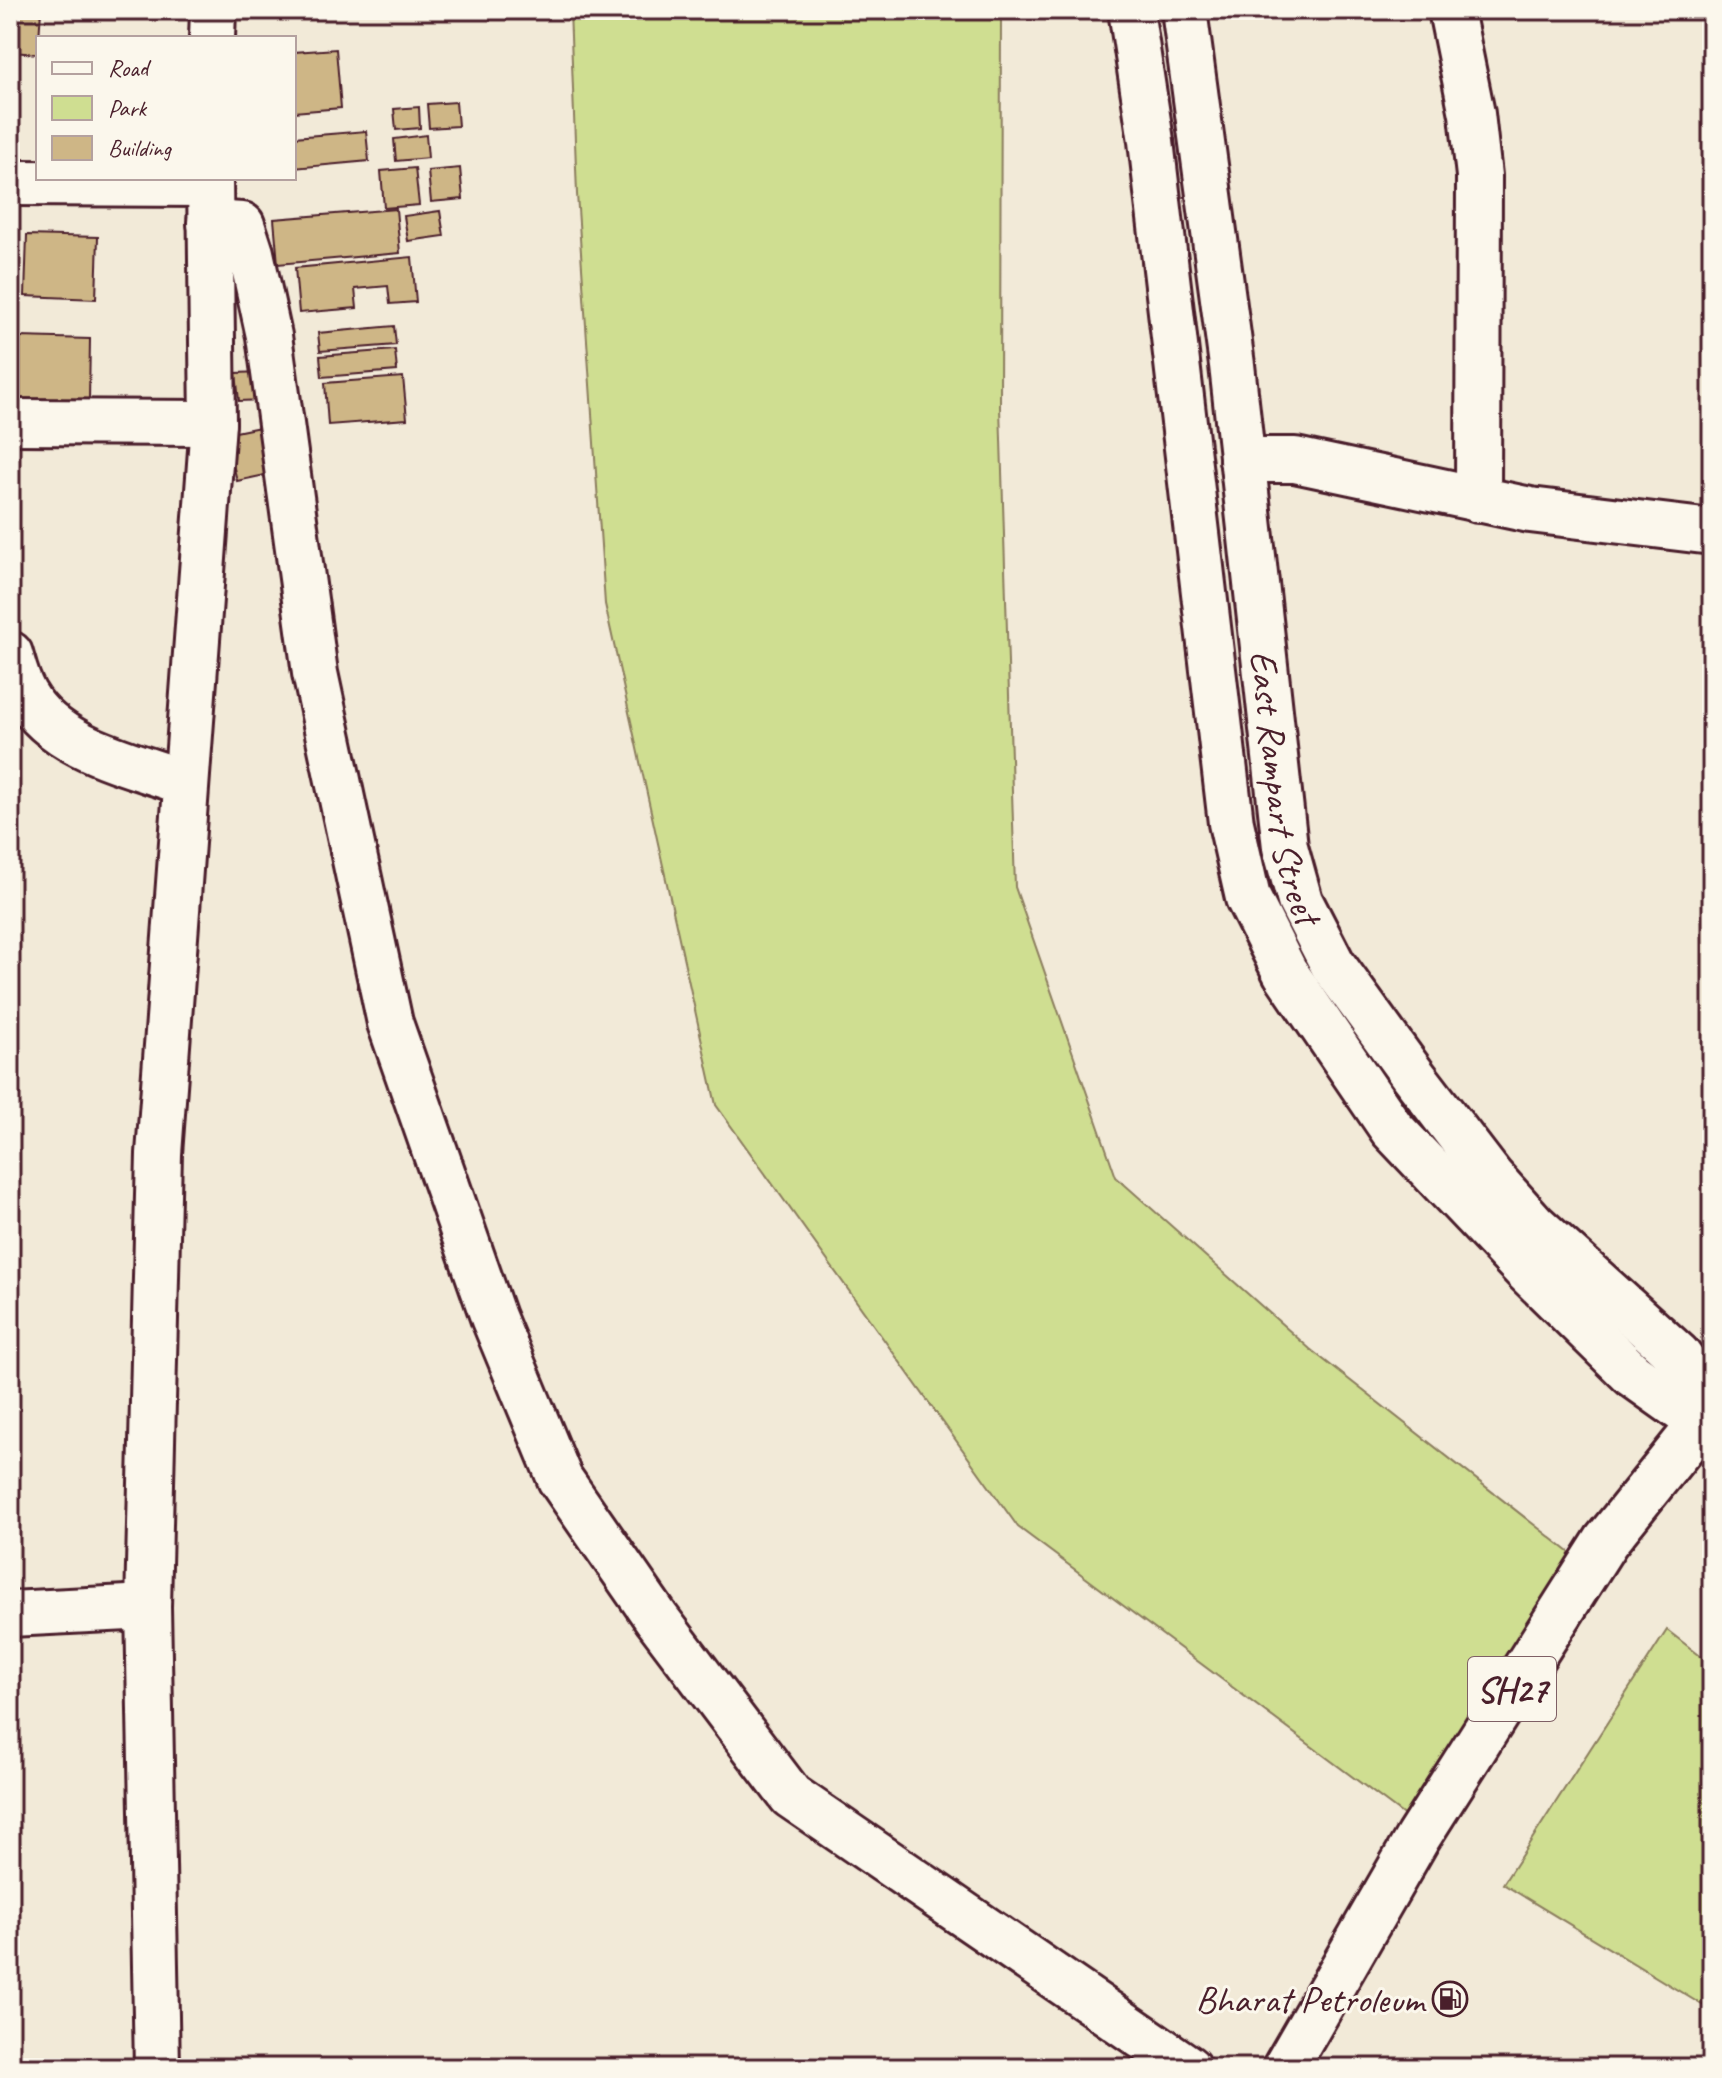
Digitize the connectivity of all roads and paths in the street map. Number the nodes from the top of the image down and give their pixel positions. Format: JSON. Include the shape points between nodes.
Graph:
{"nodes":[{"id":1,"x":213,"y":10,"type":"edge"},
{"id":2,"x":1131,"y":10,"type":"edge"},
{"id":3,"x":1184,"y":10,"type":"edge"},
{"id":4,"x":1451,"y":10,"type":"edge"},
{"id":5,"x":212,"y":36,"type":"edge"},
{"id":6,"x":10,"y":183,"type":"edge"},
{"id":7,"x":210,"y":195,"type":"edge"},
{"id":8,"x":10,"y":422,"type":"edge"},
{"id":9,"x":213,"y":423,"type":"junction"},
{"id":10,"x":1242,"y":460,"type":"junction"},
{"id":11,"x":1478,"y":500,"type":"junction"},
{"id":12,"x":1712,"y":532,"type":"edge"},
{"id":13,"x":10,"y":654,"type":"edge"},
{"id":14,"x":186,"y":783,"type":"junction"},
{"id":15,"x":1706,"y":1419,"type":"edge"},
{"id":16,"x":148,"y":1607,"type":"junction"},
{"id":17,"x":10,"y":1614,"type":"edge"},
{"id":18,"x":157,"y":2068,"type":"edge"},
{"id":19,"x":1188,"y":2068,"type":"edge"},
{"id":20,"x":1285,"y":2068,"type":"edge"}],
"edges":[{"from":1,"to":5,"type":"street"},
{"from":2,"to":15,"type":"street","via":[[1231,823],[1248,898],[1285,972],[1392,1129],[1632,1374]]},
{"from":3,"to":10,"type":"street","name":"East Rampart Street"},
{"from":4,"to":11,"type":"street","via":[[1479,176]]},
{"from":6,"to":7,"type":"street"},
{"from":7,"to":9,"type":"street"},
{"from":7,"to":19,"type":"street","via":[[242,225],[254,267],[269,336],[315,673],[390,1023],[493,1317],[560,1479],[657,1619],[791,1796]]},
{"from":8,"to":9,"type":"street"},
{"from":9,"to":14,"type":"street"},
{"from":10,"to":11,"type":"street","via":[[1295,460]]},
{"from":10,"to":15,"type":"street","name":"East Rampart Street","via":[[1285,847],[1300,901],[1333,965],[1491,1177],[1573,1262],[1678,1355],[1693,1376]]},
{"from":11,"to":12,"type":"street"},
{"from":13,"to":14,"type":"street","via":[[25,695],[57,729],[85,746]]},
{"from":14,"to":16,"type":"street","via":[[159,1154]]},
{"from":15,"to":20,"type":"street","number":"SH27","via":[[1606,1541],[1418,1837]]},
{"from":16,"to":17,"type":"street"},
{"from":16,"to":18,"type":"street"}]}
